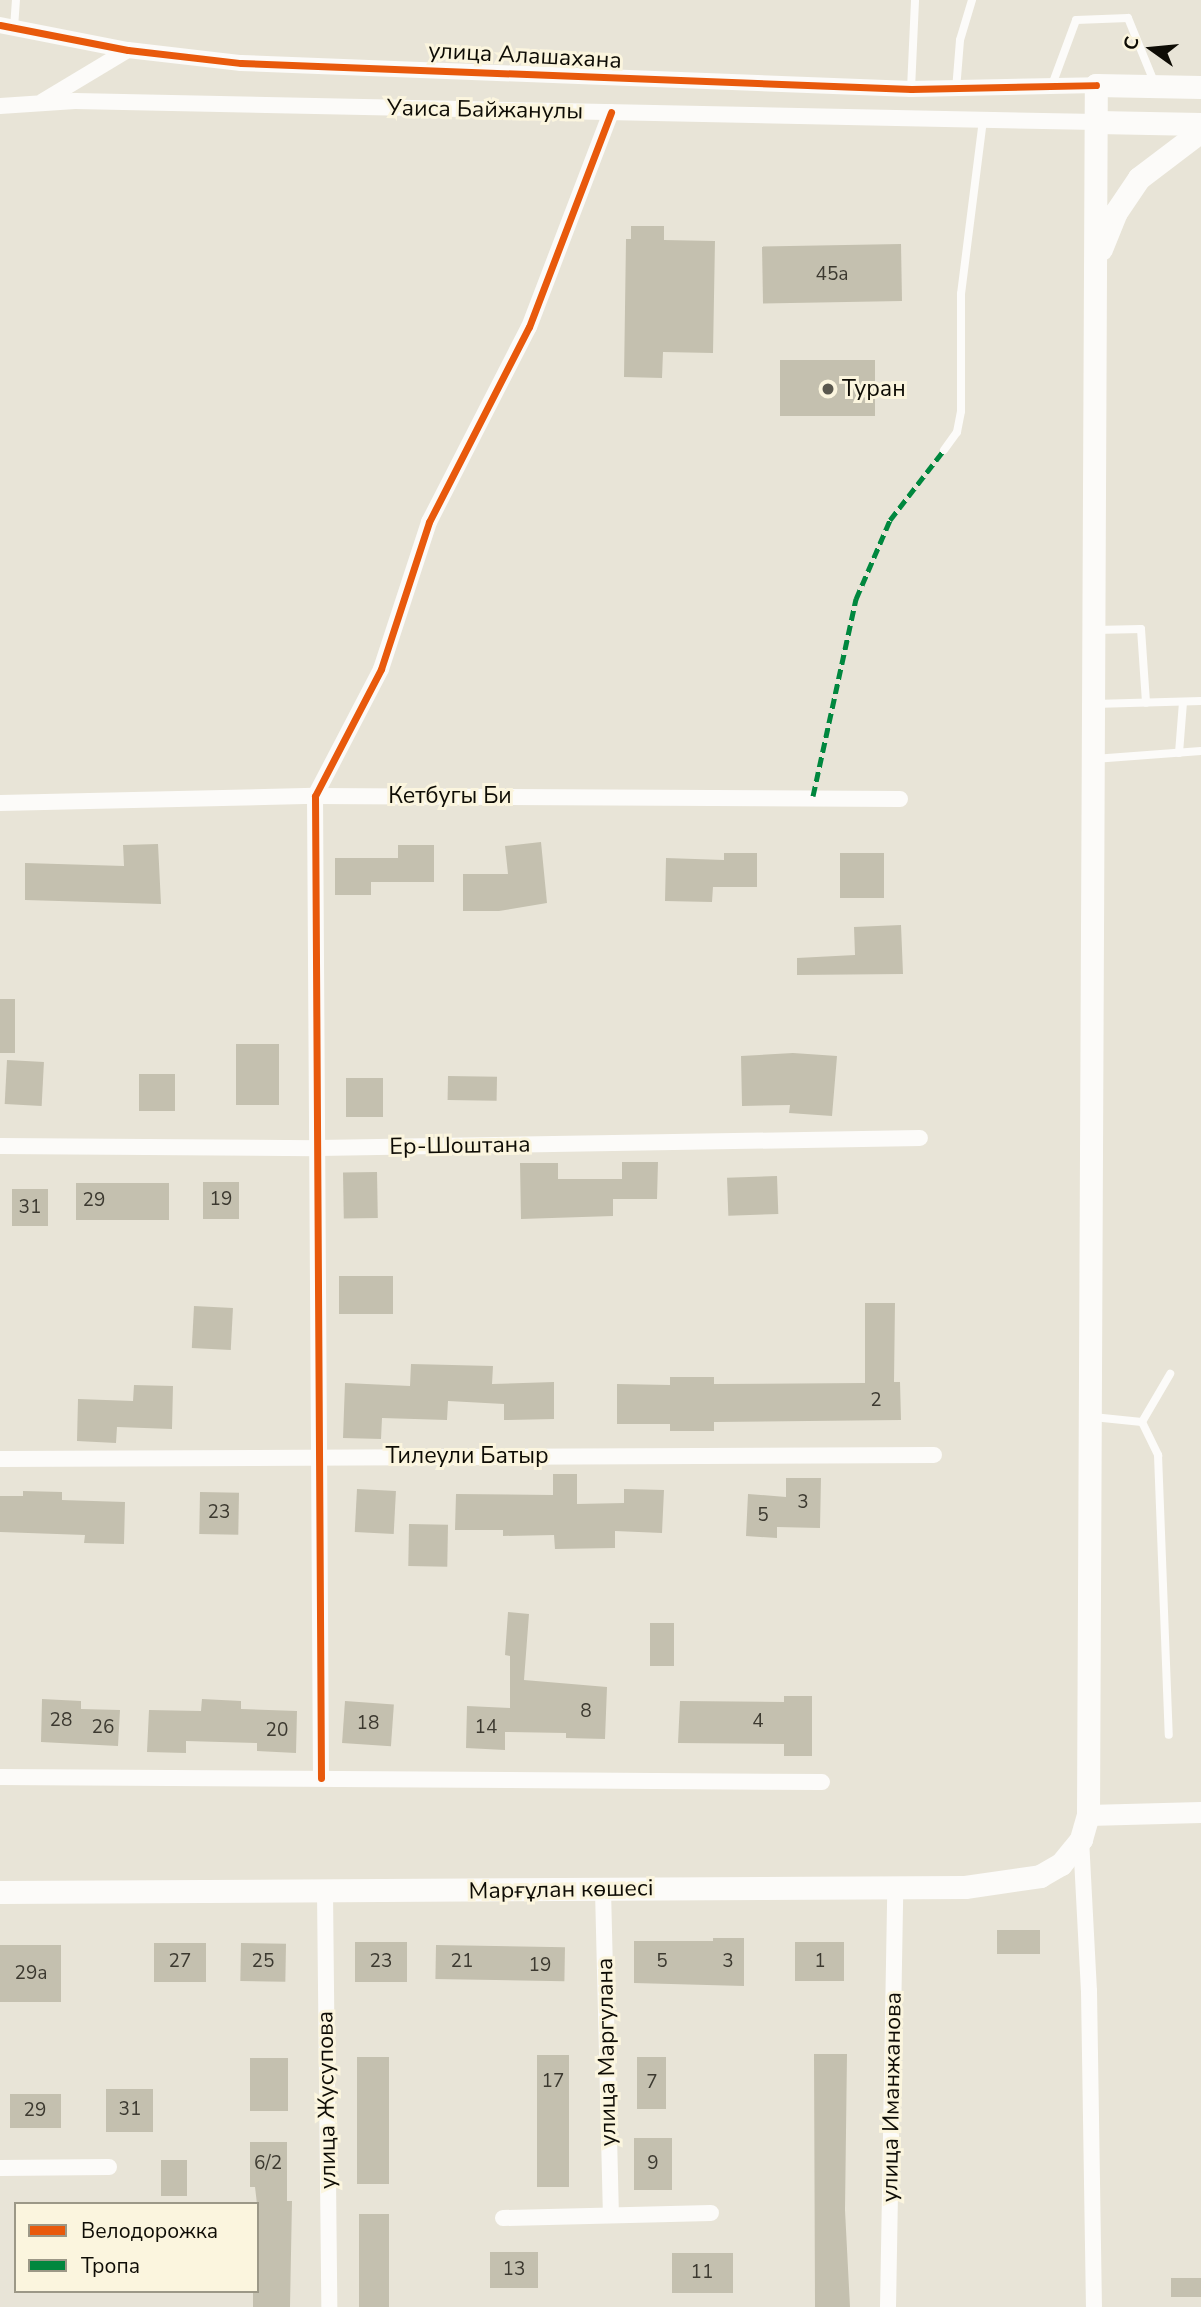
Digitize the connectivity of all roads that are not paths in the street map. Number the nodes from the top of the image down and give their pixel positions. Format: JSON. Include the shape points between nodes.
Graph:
{"nodes":[{"id":1,"x":16,"y":0,"type":"edge"},
{"id":2,"x":915,"y":0,"type":"edge"},
{"id":3,"x":972,"y":0,"type":"edge"},
{"id":4,"x":7,"y":27,"type":"edge"},
{"id":5,"x":128,"y":50,"type":"junction"},
{"id":6,"x":1052,"y":85,"type":"junction"},
{"id":7,"x":1096,"y":85,"type":"junction"},
{"id":8,"x":1156,"y":87,"type":"junction"},
{"id":9,"x":1201,"y":87,"type":"edge"},
{"id":10,"x":911,"y":89,"type":"junction"},
{"id":11,"x":956,"y":90,"type":"junction"},
{"id":12,"x":41,"y":103,"type":"junction"},
{"id":13,"x":0,"y":106,"type":"edge"},
{"id":14,"x":611,"y":112,"type":"junction"},
{"id":15,"x":983,"y":120,"type":"junction"},
{"id":16,"x":1097,"y":122,"type":"junction"},
{"id":17,"x":1201,"y":124,"type":"edge"},
{"id":18,"x":1201,"y":131,"type":"edge"},
{"id":19,"x":1096,"y":261,"type":"junction"},
{"id":20,"x":944,"y":450,"type":"dead end"},
{"id":21,"x":1095,"y":630,"type":"junction"},
{"id":22,"x":1201,"y":701,"type":"edge"},
{"id":23,"x":1183,"y":702,"type":"junction"},
{"id":24,"x":1146,"y":703,"type":"junction"},
{"id":25,"x":1094,"y":704,"type":"junction"},
{"id":26,"x":1201,"y":751,"type":"edge"},
{"id":27,"x":1179,"y":753,"type":"junction"},
{"id":28,"x":1094,"y":759,"type":"junction"},
{"id":29,"x":315,"y":796,"type":"junction"},
{"id":30,"x":900,"y":799,"type":"dead end"},
{"id":31,"x":0,"y":803,"type":"edge"},
{"id":32,"x":920,"y":1138,"type":"dead end"},
{"id":33,"x":0,"y":1146,"type":"edge"},
{"id":34,"x":319,"y":1148,"type":"junction"},
{"id":35,"x":1170,"y":1374,"type":"dead end"},
{"id":36,"x":1090,"y":1417,"type":"junction"},
{"id":37,"x":1142,"y":1422,"type":"junction"},
{"id":38,"x":934,"y":1455,"type":"dead end"},
{"id":39,"x":320,"y":1456,"type":"junction"},
{"id":40,"x":0,"y":1459,"type":"edge"},
{"id":41,"x":1169,"y":1735,"type":"dead end"},
{"id":42,"x":0,"y":1777,"type":"edge"},
{"id":43,"x":321,"y":1778,"type":"junction"},
{"id":44,"x":822,"y":1782,"type":"dead end"},
{"id":45,"x":1201,"y":1812,"type":"edge"},
{"id":46,"x":1088,"y":1815,"type":"junction"},
{"id":47,"x":1081,"y":1839,"type":"junction"},
{"id":48,"x":895,"y":1886,"type":"junction"},
{"id":49,"x":603,"y":1890,"type":"junction"},
{"id":50,"x":0,"y":1892,"type":"edge"},
{"id":51,"x":325,"y":1892,"type":"junction"},
{"id":52,"x":108,"y":2167,"type":"dead end"},
{"id":53,"x":0,"y":2168,"type":"edge"},
{"id":54,"x":711,"y":2213,"type":"dead end"},
{"id":55,"x":611,"y":2215,"type":"junction"},
{"id":56,"x":503,"y":2218,"type":"dead end"},
{"id":57,"x":329,"y":2307,"type":"edge"},
{"id":58,"x":888,"y":2307,"type":"edge"},
{"id":59,"x":1094,"y":2307,"type":"edge"}],
"edges":[{"from":1,"to":4,"type":"lane"},
{"from":2,"to":10,"type":"lane"},
{"from":3,"to":11,"type":"lane","via":[[960,40]]},
{"from":4,"to":5,"type":"street","name":"улица Алашахана"},
{"from":5,"to":10,"type":"street","name":"улица Алашахана","via":[[255,64]]},
{"from":5,"to":12,"type":"street"},
{"from":6,"to":7,"type":"street","name":"улица Алашахана"},
{"from":6,"to":8,"type":"lane","via":[[1076,20],[1128,19]]},
{"from":6,"to":11,"type":"street","name":"улица Алашахана"},
{"from":7,"to":8,"type":"main road"},
{"from":7,"to":16,"type":"main road","name":"Марғұлан көшесі"},
{"from":8,"to":9,"type":"main road"},
{"from":10,"to":11,"type":"street","name":"улица Алашахана"},
{"from":12,"to":13,"type":"street","name":"Уаиса Байжанулы"},
{"from":12,"to":14,"type":"street","name":"Уаиса Байжанулы"},
{"from":14,"to":15,"type":"street","name":"Уаиса Байжанулы"},
{"from":14,"to":29,"type":"street","via":[[529,327],[429,522],[381,669]]},
{"from":15,"to":16,"type":"street","name":"Уаиса Байжанулы"},
{"from":15,"to":20,"type":"lane","via":[[961,294],[961,411],[957,432]]},
{"from":16,"to":17,"type":"main road"},
{"from":16,"to":19,"type":"main road","name":"Марғұлан көшесі"},
{"from":18,"to":19,"type":"main road","via":[[1139,178],[1116,212]]},
{"from":19,"to":21,"type":"main road","name":"Марғұлан көшесі"},
{"from":21,"to":24,"type":"lane","via":[[1141,629]]},
{"from":21,"to":25,"type":"main road","name":"Марғұлан көшесі"},
{"from":22,"to":23,"type":"lane"},
{"from":23,"to":24,"type":"lane"},
{"from":23,"to":27,"type":"lane"},
{"from":24,"to":25,"type":"lane"},
{"from":25,"to":28,"type":"main road","name":"Марғұлан көшесі"},
{"from":26,"to":27,"type":"lane"},
{"from":27,"to":28,"type":"lane"},
{"from":28,"to":36,"type":"main road","name":"Марғұлан көшесі"},
{"from":29,"to":30,"type":"street","name":"Кетбугы Би"},
{"from":29,"to":31,"type":"street","name":"Кетбугы Би"},
{"from":29,"to":34,"type":"street"},
{"from":32,"to":34,"type":"street","name":"Ер-Шоштана"},
{"from":33,"to":34,"type":"street","name":"Ер-Шоштана"},
{"from":34,"to":39,"type":"street"},
{"from":35,"to":37,"type":"lane"},
{"from":36,"to":37,"type":"lane"},
{"from":36,"to":46,"type":"main road","name":"Марғұлан көшесі"},
{"from":37,"to":41,"type":"lane","via":[[1158,1455]]},
{"from":38,"to":39,"type":"street","name":"Тилеули Батыр"},
{"from":39,"to":40,"type":"street","name":"Тилеули Батыр"},
{"from":39,"to":43,"type":"street"},
{"from":42,"to":43,"type":"street"},
{"from":43,"to":44,"type":"street"},
{"from":45,"to":46,"type":"street"},
{"from":46,"to":47,"type":"main road","name":"Марғұлан көшесі"},
{"from":47,"to":48,"type":"main road","name":"Марғұлан көшесі","via":[[1060,1864],[1040,1876],[1004,1884]]},
{"from":47,"to":59,"type":"street","via":[[1090,1991]]},
{"from":48,"to":49,"type":"main road","name":"Марғұлан көшесі"},
{"from":48,"to":58,"type":"street","name":"улица Иманжанова"},
{"from":49,"to":51,"type":"main road","name":"Марғұлан көшесі"},
{"from":49,"to":55,"type":"street","name":"улица Маргулана"},
{"from":50,"to":51,"type":"main road","name":"Марғұлан көшесі"},
{"from":51,"to":57,"type":"street","name":"улица Жусупова"},
{"from":52,"to":53,"type":"street"},
{"from":54,"to":55,"type":"street"},
{"from":55,"to":56,"type":"street"}]}
